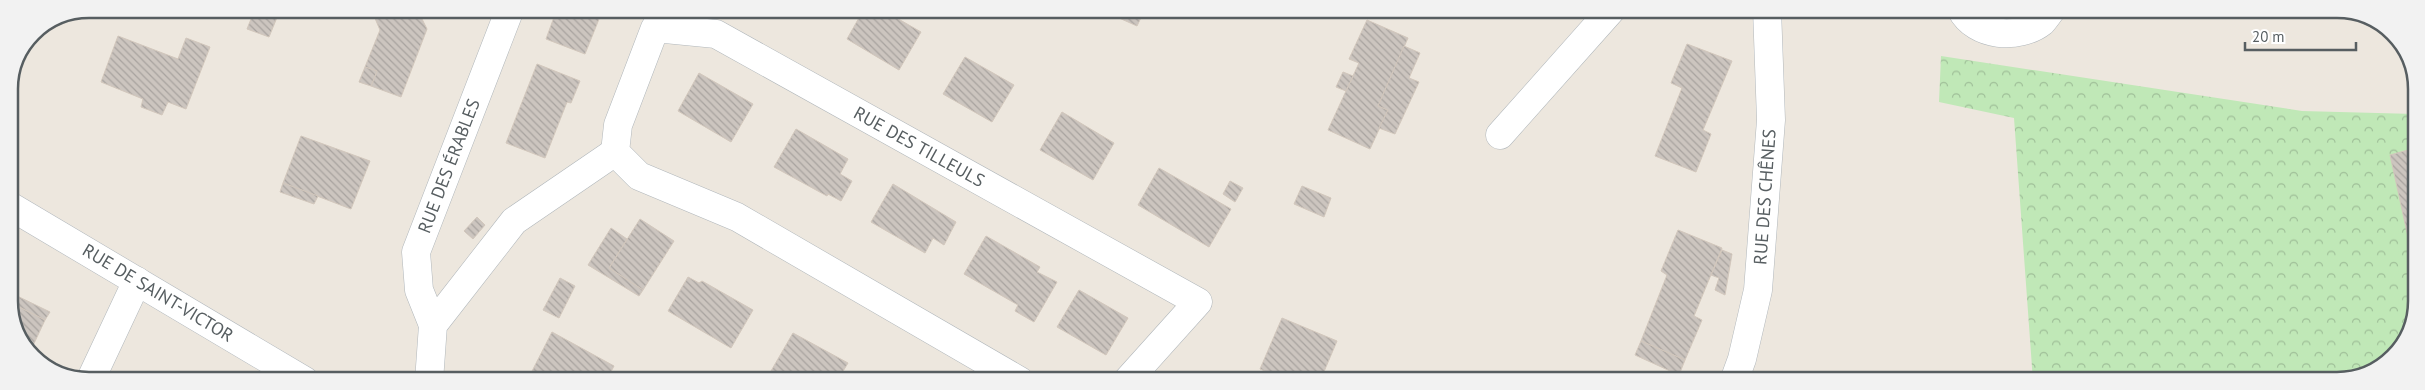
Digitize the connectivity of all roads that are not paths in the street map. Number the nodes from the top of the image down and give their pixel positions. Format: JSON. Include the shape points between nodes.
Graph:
{"nodes":[{"id":1,"x":507,"y":18,"type":"edge"},
{"id":2,"x":1604,"y":18,"type":"edge"},
{"id":3,"x":1766,"y":18,"type":"edge"},
{"id":4,"x":1970,"y":18,"type":"edge"},
{"id":5,"x":2045,"y":18,"type":"edge"},
{"id":6,"x":1500,"y":135,"type":"dead end"},
{"id":7,"x":615,"y":152,"type":"junction"},
{"id":8,"x":18,"y":211,"type":"edge"},
{"id":9,"x":137,"y":281,"type":"junction"},
{"id":10,"x":433,"y":325,"type":"junction"},
{"id":11,"x":94,"y":372,"type":"edge"},
{"id":12,"x":290,"y":372,"type":"edge"},
{"id":13,"x":430,"y":372,"type":"edge"},
{"id":14,"x":1004,"y":372,"type":"edge"},
{"id":15,"x":1135,"y":372,"type":"edge"},
{"id":16,"x":1737,"y":372,"type":"edge"}],
"edges":[{"from":1,"to":10,"type":"street","name":"RUE DES ÉRABLES","via":[[416,252],[419,290]]},
{"from":2,"to":6,"type":"street"},
{"from":3,"to":16,"type":"street","name":"RUE DES CHÊNES","via":[[1771,120],[1764,221],[1758,290]]},
{"from":4,"to":5,"type":"street","via":[[1980,28],[2001,34],[2022,32]]},
{"from":7,"to":10,"type":"street","via":[[514,220]]},
{"from":7,"to":14,"type":"street","via":[[639,176],[737,217]]},
{"from":7,"to":15,"type":"street","name":"RUE DES TILLEULS","via":[[618,125],[655,28],[716,34],[1198,302]]},
{"from":8,"to":9,"type":"street","name":"RUE DE SAINT-VICTOR"},
{"from":9,"to":11,"type":"street"},
{"from":9,"to":12,"type":"street","name":"RUE DE SAINT-VICTOR"},
{"from":10,"to":13,"type":"street"}]}
